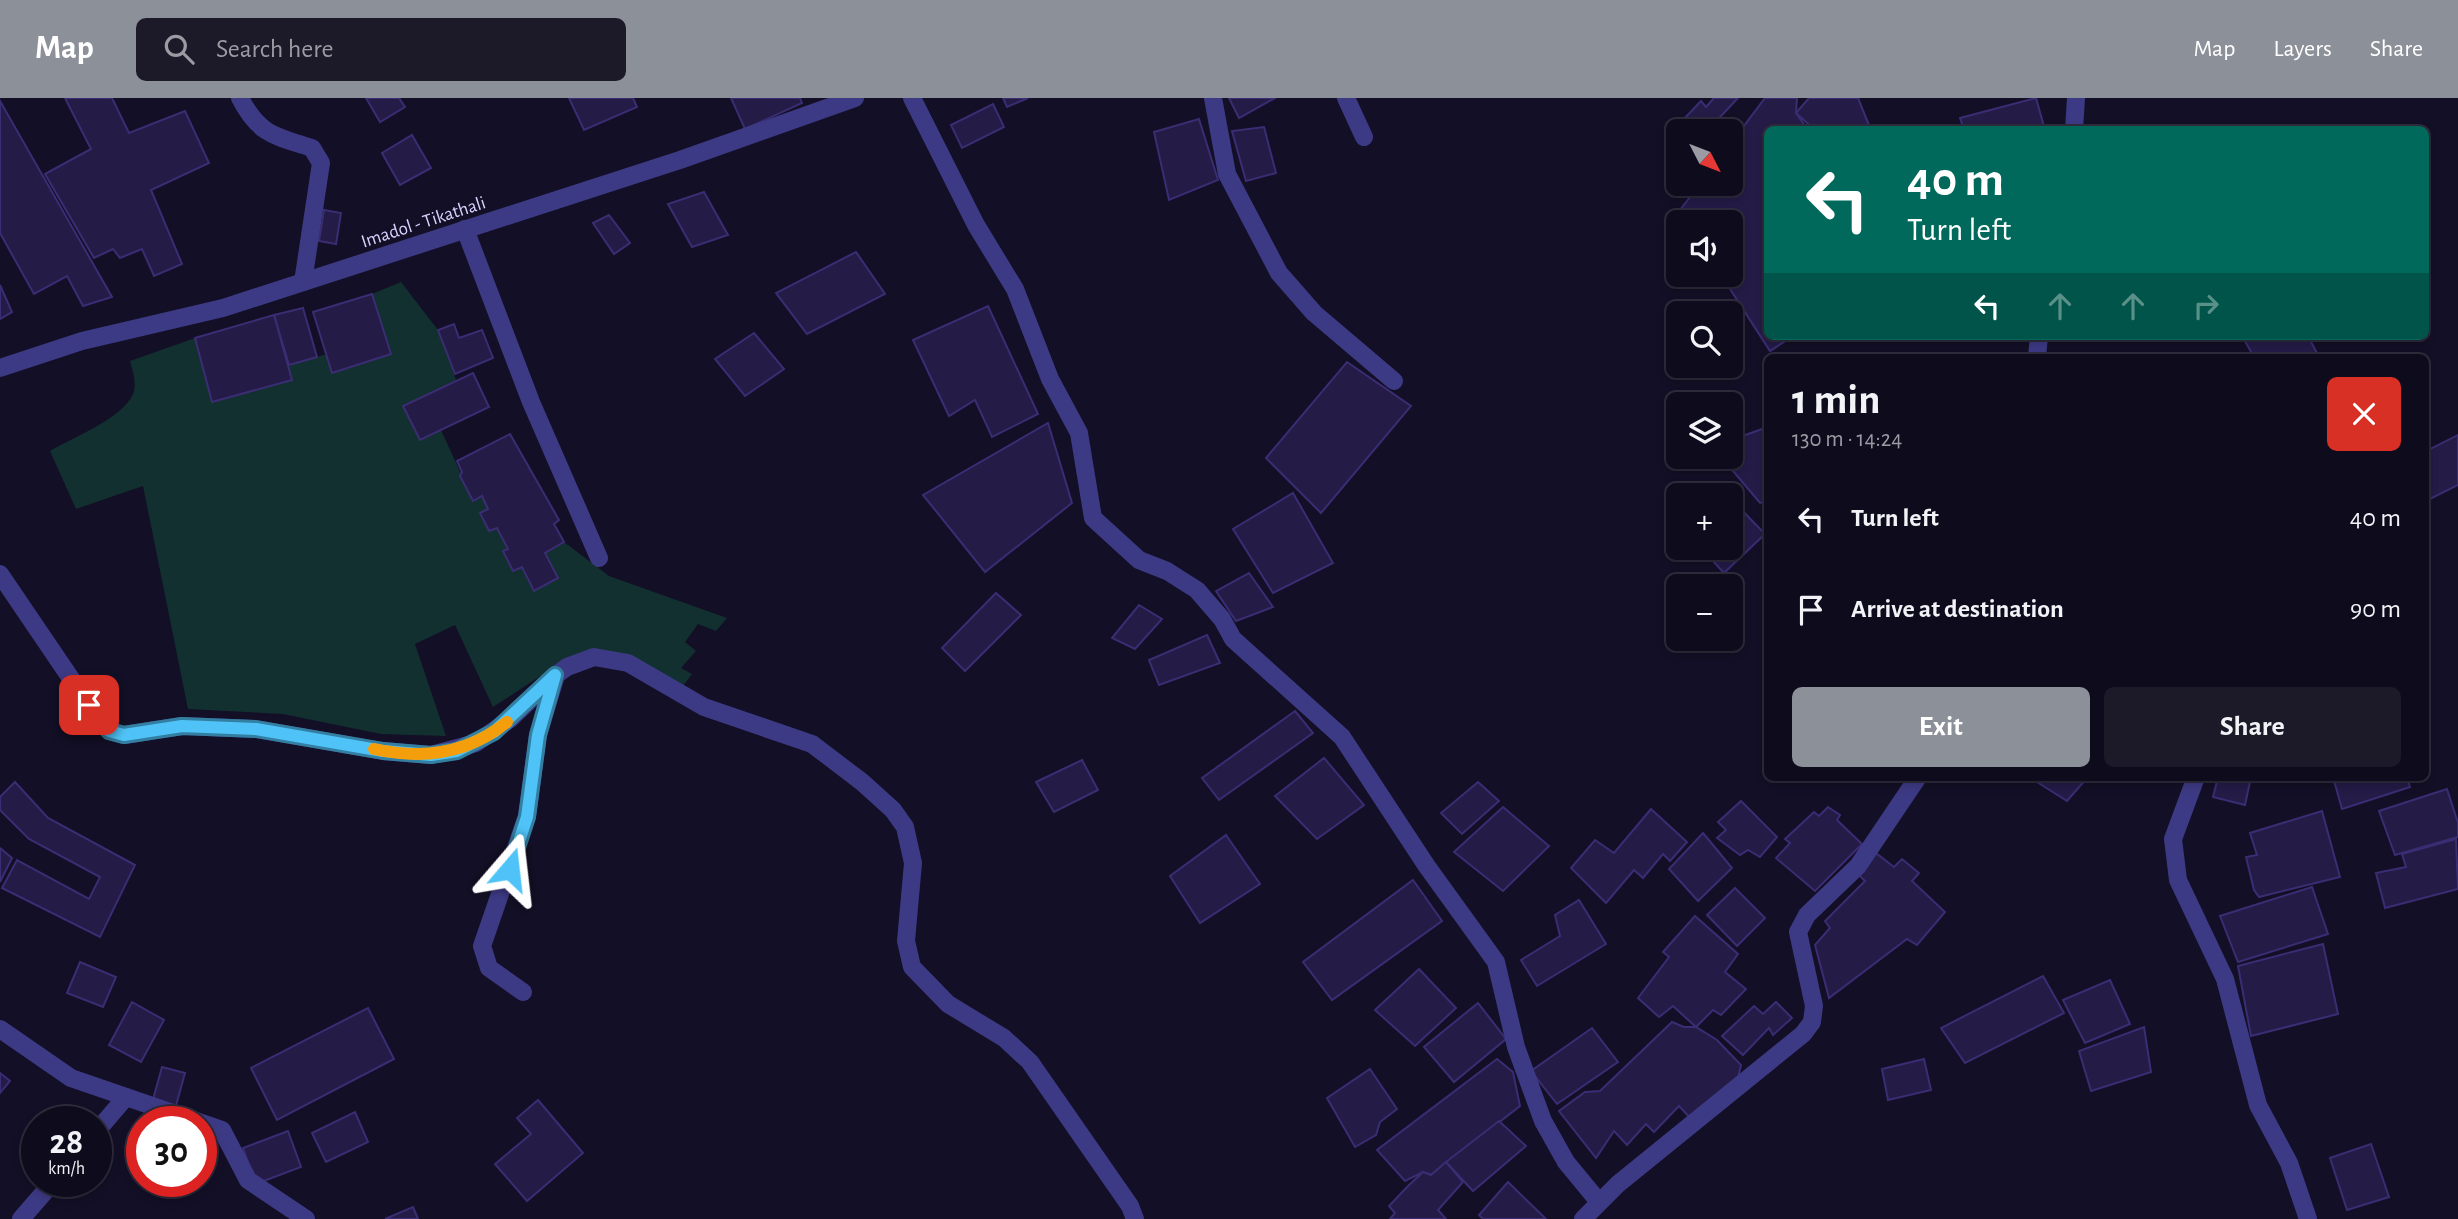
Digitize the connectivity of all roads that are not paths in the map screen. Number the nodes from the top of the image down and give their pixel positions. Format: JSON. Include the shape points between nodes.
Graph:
{"nodes":[{"id":1,"x":240,"y":98,"type":"edge"},
{"id":2,"x":855,"y":98,"type":"edge"},
{"id":3,"x":912,"y":98,"type":"edge"},
{"id":4,"x":1213,"y":98,"type":"edge"},
{"id":5,"x":1346,"y":98,"type":"edge"},
{"id":6,"x":2076,"y":98,"type":"edge"},
{"id":7,"x":2074,"y":126,"type":"edge"},
{"id":8,"x":1364,"y":137,"type":"dead end"},
{"id":9,"x":465,"y":229,"type":"junction"},
{"id":10,"x":303,"y":282,"type":"junction"},
{"id":11,"x":0,"y":368,"type":"edge"},
{"id":12,"x":1394,"y":381,"type":"dead end"},
{"id":13,"x":598,"y":558,"type":"dead end"},
{"id":14,"x":0,"y":575,"type":"edge"},
{"id":15,"x":555,"y":675,"type":"junction"},
{"id":16,"x":1916,"y":781,"type":"edge"},
{"id":17,"x":2195,"y":781,"type":"edge"},
{"id":18,"x":523,"y":992,"type":"dead end"},
{"id":19,"x":0,"y":1030,"type":"edge"},
{"id":20,"x":126,"y":1097,"type":"junction"},
{"id":21,"x":112,"y":1113,"type":"edge"},
{"id":22,"x":40,"y":1197,"type":"edge"},
{"id":23,"x":1599,"y":1202,"type":"junction"},
{"id":24,"x":21,"y":1219,"type":"edge"},
{"id":25,"x":306,"y":1219,"type":"edge"},
{"id":26,"x":1135,"y":1219,"type":"edge"},
{"id":27,"x":1583,"y":1219,"type":"edge"},
{"id":28,"x":2308,"y":1219,"type":"edge"}],
"edges":[{"from":1,"to":10,"type":"street","via":[[251,120],[268,134],[312,148],[321,163]]},
{"from":2,"to":9,"type":"street","name":"Imadol - Tikathali"},
{"from":3,"to":23,"type":"street","via":[[976,225],[1016,289],[1050,379],[1079,433],[1093,518],[1139,560],[1197,590],[1233,639],[1342,737],[1496,962],[1516,1048],[1543,1121],[1566,1161]]},
{"from":4,"to":12,"type":"street","via":[[1227,174],[1279,273],[1314,313]]},
{"from":5,"to":8,"type":"street"},
{"from":6,"to":7,"type":"street"},
{"from":9,"to":10,"type":"street","name":"Imadol - Tikathali"},
{"from":9,"to":13,"type":"street","via":[[531,402]]},
{"from":10,"to":11,"type":"street","name":"Imadol - Tikathali","via":[[223,308],[82,341]]},
{"from":14,"to":15,"type":"street","via":[[97,717],[109,731],[124,735],[182,726],[256,729],[431,755],[457,751],[494,732]]},
{"from":15,"to":18,"type":"street","via":[[538,735],[527,817],[482,946],[489,968]]},
{"from":15,"to":26,"type":"street","via":[[594,657],[628,663],[704,707],[813,744],[892,810],[911,844],[906,941],[912,967],[948,1004],[1004,1038],[1030,1062]]},
{"from":16,"to":23,"type":"street","via":[[1858,866],[1807,915],[1798,932],[1814,1006],[1812,1022],[1803,1034]]},
{"from":17,"to":28,"type":"street","via":[[2173,839],[2178,880],[2225,979],[2258,1105],[2289,1163]]},
{"from":19,"to":20,"type":"street","via":[[71,1079]]},
{"from":20,"to":21,"type":"street"},
{"from":20,"to":25,"type":"street","via":[[222,1130],[248,1180]]},
{"from":22,"to":24,"type":"street"},
{"from":23,"to":27,"type":"street"}]}
